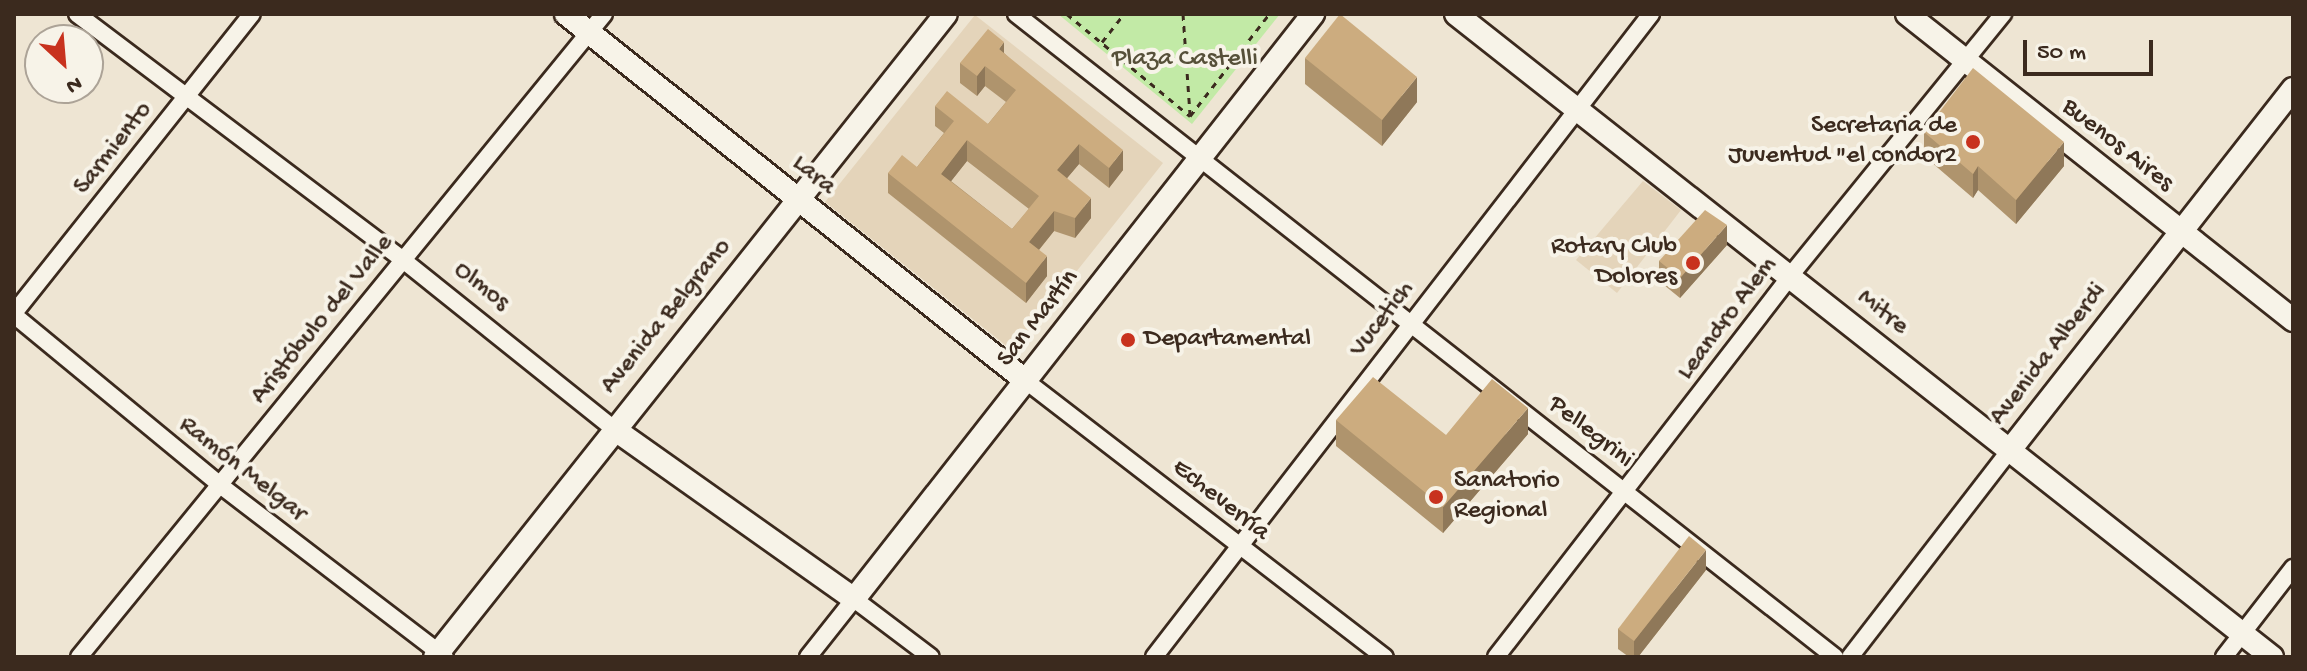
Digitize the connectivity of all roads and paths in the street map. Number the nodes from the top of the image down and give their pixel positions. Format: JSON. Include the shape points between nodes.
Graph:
{"nodes":[{"id":1,"x":77,"y":14,"type":"edge"},
{"id":2,"x":252,"y":14,"type":"edge"},
{"id":3,"x":566,"y":14,"type":"edge"},
{"id":4,"x":604,"y":14,"type":"edge"},
{"id":5,"x":946,"y":14,"type":"edge"},
{"id":6,"x":1016,"y":14,"type":"edge"},
{"id":7,"x":1067,"y":14,"type":"edge"},
{"id":8,"x":1124,"y":14,"type":"edge"},
{"id":9,"x":1183,"y":14,"type":"edge"},
{"id":10,"x":1259,"y":14,"type":"edge"},
{"id":11,"x":1269,"y":14,"type":"edge"},
{"id":12,"x":1313,"y":14,"type":"edge"},
{"id":13,"x":1456,"y":14,"type":"edge"},
{"id":14,"x":1651,"y":14,"type":"edge"},
{"id":15,"x":1907,"y":14,"type":"edge"},
{"id":16,"x":2003,"y":14,"type":"edge"},
{"id":17,"x":1265,"y":19,"type":"junction"},
{"id":18,"x":589,"y":32,"type":"junction"},
{"id":19,"x":1102,"y":43,"type":"junction"},
{"id":20,"x":1965,"y":62,"type":"junction"},
{"id":21,"x":2293,"y":89,"type":"edge"},
{"id":22,"x":188,"y":95,"type":"junction"},
{"id":23,"x":1575,"y":110,"type":"junction"},
{"id":24,"x":1190,"y":116,"type":"junction"},
{"id":25,"x":1202,"y":157,"type":"junction"},
{"id":26,"x":798,"y":200,"type":"junction"},
{"id":27,"x":2181,"y":232,"type":"junction"},
{"id":28,"x":403,"y":260,"type":"junction"},
{"id":29,"x":1790,"y":276,"type":"junction"},
{"id":30,"x":14,"y":314,"type":"edge"},
{"id":31,"x":2293,"y":320,"type":"edge"},
{"id":32,"x":1412,"y":323,"type":"junction"},
{"id":33,"x":1026,"y":381,"type":"junction"},
{"id":34,"x":614,"y":429,"type":"junction"},
{"id":35,"x":2010,"y":450,"type":"junction"},
{"id":36,"x":220,"y":485,"type":"junction"},
{"id":37,"x":1626,"y":492,"type":"junction"},
{"id":38,"x":1237,"y":546,"type":"junction"},
{"id":39,"x":2293,"y":568,"type":"edge"},
{"id":40,"x":854,"y":599,"type":"junction"},
{"id":41,"x":2242,"y":634,"type":"junction"},
{"id":42,"x":439,"y":656,"type":"edge"},
{"id":43,"x":79,"y":657,"type":"edge"},
{"id":44,"x":808,"y":657,"type":"edge"},
{"id":45,"x":931,"y":657,"type":"edge"},
{"id":46,"x":1154,"y":657,"type":"edge"},
{"id":47,"x":1385,"y":657,"type":"edge"},
{"id":48,"x":1496,"y":657,"type":"edge"},
{"id":49,"x":1835,"y":657,"type":"edge"},
{"id":50,"x":1850,"y":657,"type":"edge"},
{"id":51,"x":2224,"y":657,"type":"edge"},
{"id":52,"x":2272,"y":657,"type":"edge"}],
"edges":[{"from":1,"to":22,"type":"street","name":"Olmos"},
{"from":2,"to":22,"type":"street","name":"Sarmiento"},
{"from":3,"to":18,"type":"main road","name":"Lara"},
{"from":4,"to":18,"type":"street","name":"Aristóbulo del Valle"},
{"from":5,"to":26,"type":"main road","name":"Avenida Belgrano"},
{"from":6,"to":25,"type":"street","name":"Pellegrini"},
{"from":7,"to":19,"type":"path"},
{"from":8,"to":19,"type":"path"},
{"from":9,"to":24,"type":"path"},
{"from":10,"to":17,"type":"path"},
{"from":11,"to":17,"type":"path"},
{"from":12,"to":25,"type":"main road","name":"San Martín"},
{"from":13,"to":23,"type":"main road","name":"Mitre"},
{"from":14,"to":23,"type":"street","name":"Vucetich"},
{"from":15,"to":20,"type":"main road","name":"Buenos Aires"},
{"from":16,"to":20,"type":"street","name":"Leandro Alem"},
{"from":17,"to":24,"type":"path"},
{"from":18,"to":26,"type":"main road","name":"Lara"},
{"from":18,"to":28,"type":"street","name":"Aristóbulo del Valle"},
{"from":19,"to":24,"type":"path"},
{"from":20,"to":27,"type":"main road","name":"Buenos Aires"},
{"from":20,"to":29,"type":"street","name":"Leandro Alem"},
{"from":21,"to":27,"type":"main road","name":"Avenida Alberdi"},
{"from":22,"to":28,"type":"street","name":"Olmos"},
{"from":22,"to":30,"type":"street","name":"Sarmiento"},
{"from":23,"to":29,"type":"main road","name":"Mitre"},
{"from":23,"to":32,"type":"street","name":"Vucetich"},
{"from":25,"to":32,"type":"street","name":"Pellegrini"},
{"from":25,"to":33,"type":"main road","name":"San Martín"},
{"from":26,"to":33,"type":"main road","name":"Lara"},
{"from":26,"to":34,"type":"main road","name":"Avenida Belgrano"},
{"from":27,"to":31,"type":"main road","name":"Buenos Aires"},
{"from":27,"to":35,"type":"main road","name":"Avenida Alberdi"},
{"from":28,"to":34,"type":"street","name":"Olmos"},
{"from":28,"to":36,"type":"street","name":"Aristóbulo del Valle"},
{"from":29,"to":35,"type":"main road","name":"Mitre"},
{"from":29,"to":37,"type":"street","name":"Leandro Alem"},
{"from":30,"to":36,"type":"street","name":"Ramón Melgar"},
{"from":32,"to":37,"type":"street","name":"Pellegrini"},
{"from":32,"to":38,"type":"street","name":"Vucetich"},
{"from":33,"to":38,"type":"street","name":"Echeverría"},
{"from":33,"to":40,"type":"main road","name":"San Martín"},
{"from":34,"to":40,"type":"main road","name":"Olmos"},
{"from":34,"to":42,"type":"main road","name":"Avenida Belgrano"},
{"from":35,"to":41,"type":"main road","name":"Mitre"},
{"from":35,"to":50,"type":"street","name":"Avenida Alberdi"},
{"from":36,"to":42,"type":"street","name":"Ramón Melgar"},
{"from":36,"to":43,"type":"street","name":"Aristóbulo del Valle"},
{"from":37,"to":48,"type":"street","name":"Leandro Alem"},
{"from":37,"to":49,"type":"street","name":"Pellegrini"},
{"from":38,"to":46,"type":"street","name":"Vucetich"},
{"from":38,"to":47,"type":"street","name":"Echeverría"},
{"from":39,"to":41,"type":"street"},
{"from":40,"to":44,"type":"street","name":"San Martín"},
{"from":40,"to":45,"type":"street"},
{"from":41,"to":51,"type":"street"},
{"from":41,"to":52,"type":"main road","name":"Mitre"}]}
